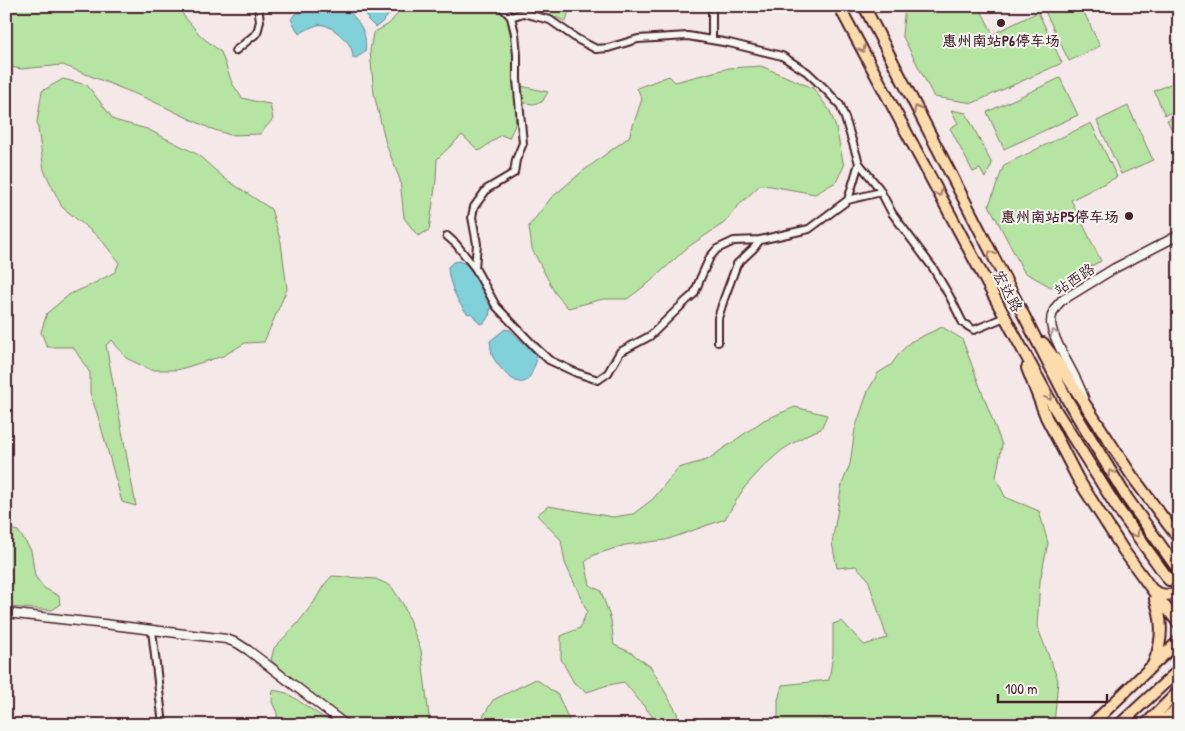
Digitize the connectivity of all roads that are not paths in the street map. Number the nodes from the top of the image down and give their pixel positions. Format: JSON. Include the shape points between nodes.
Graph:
{"nodes":[{"id":1,"x":258,"y":6,"type":"edge"},
{"id":2,"x":500,"y":6,"type":"edge"},
{"id":3,"x":712,"y":6,"type":"edge"},
{"id":4,"x":839,"y":6,"type":"edge"},
{"id":5,"x":864,"y":6,"type":"edge"},
{"id":6,"x":523,"y":9,"type":"edge"},
{"id":7,"x":511,"y":17,"type":"junction"},
{"id":8,"x":712,"y":40,"type":"junction"},
{"id":9,"x":235,"y":51,"type":"dead end"},
{"id":10,"x":859,"y":163,"type":"junction"},
{"id":11,"x":881,"y":192,"type":"junction"},
{"id":12,"x":848,"y":200,"type":"junction"},
{"id":13,"x":1179,"y":235,"type":"edge"},
{"id":14,"x":447,"y":236,"type":"dead end"},
{"id":15,"x":760,"y":240,"type":"junction"},
{"id":16,"x":476,"y":268,"type":"junction"},
{"id":17,"x":1005,"y":317,"type":"junction"},
{"id":18,"x":1028,"y":324,"type":"junction"},
{"id":19,"x":1013,"y":332,"type":"junction"},
{"id":20,"x":718,"y":342,"type":"dead end"},
{"id":21,"x":1088,"y":409,"type":"junction"},
{"id":22,"x":1179,"y":539,"type":"edge"},
{"id":23,"x":1179,"y":571,"type":"edge"},
{"id":24,"x":1169,"y":580,"type":"dead end"},
{"id":25,"x":1149,"y":586,"type":"junction"},
{"id":26,"x":1179,"y":593,"type":"edge"},
{"id":27,"x":6,"y":613,"type":"edge"},
{"id":28,"x":1179,"y":624,"type":"edge"},
{"id":29,"x":152,"y":630,"type":"junction"},
{"id":30,"x":1179,"y":641,"type":"edge"},
{"id":31,"x":1154,"y":664,"type":"junction"},
{"id":32,"x":1179,"y":670,"type":"edge"},
{"id":33,"x":1179,"y":691,"type":"edge"},
{"id":34,"x":1179,"y":707,"type":"edge"},
{"id":35,"x":163,"y":725,"type":"edge"},
{"id":36,"x":346,"y":725,"type":"edge"},
{"id":37,"x":1091,"y":725,"type":"edge"},
{"id":38,"x":1119,"y":725,"type":"edge"},
{"id":39,"x":1145,"y":725,"type":"edge"},
{"id":40,"x":1158,"y":725,"type":"edge"}],
"edges":[{"from":1,"to":9,"type":"street","via":[[260,21],[257,34]]},
{"from":2,"to":7,"type":"street"},
{"from":3,"to":8,"type":"street"},
{"from":4,"to":17,"type":"main road","name":"宏达路","one_way":true},
{"from":18,"to":5,"type":"main road","name":"宏达路","one_way":true},
{"from":6,"to":7,"type":"street"},
{"from":6,"to":8,"type":"street","via":[[550,20],[596,49],[638,39],[688,36]]},
{"from":7,"to":16,"type":"street","via":[[517,55],[522,143],[514,173],[488,189],[474,207]]},
{"from":8,"to":10,"type":"street","via":[[782,56],[807,72],[840,105]]},
{"from":10,"to":11,"type":"street"},
{"from":10,"to":12,"type":"street"},
{"from":11,"to":12,"type":"street"},
{"from":11,"to":17,"type":"street","via":[[892,213],[933,268],[963,323],[974,330]]},
{"from":12,"to":15,"type":"street","via":[[809,229]]},
{"from":21,"to":13,"type":"street","name":"站西路","one_way":true,"via":[[1052,330],[1053,312],[1065,298]]},
{"from":14,"to":16,"type":"street"},
{"from":15,"to":16,"type":"street","via":[[734,241],[717,249],[710,257],[694,294],[650,336],[620,352],[608,373],[598,380],[549,360],[534,347],[496,306]]},
{"from":15,"to":20,"type":"street","via":[[737,264],[718,318]]},
{"from":17,"to":19,"type":"main road","name":"宏达路"},
{"from":18,"to":21,"type":"main road"},
{"from":23,"to":18,"type":"main road","name":"宏达路","one_way":true,"via":[[1122,490],[1068,401]]},
{"from":19,"to":24,"type":"main road","name":"宏达路","one_way":true,"via":[[1116,506]]},
{"from":19,"to":25,"type":"main road","via":[[1046,417],[1078,479]]},
{"from":21,"to":22,"type":"main road"},
{"from":25,"to":26,"type":"main road","via":[[1161,594]]},
{"from":25,"to":28,"type":"main road"},
{"from":25,"to":31,"type":"main road","via":[[1161,623],[1161,640]]},
{"from":27,"to":29,"type":"street"},
{"from":29,"to":35,"type":"street"},
{"from":29,"to":36,"type":"street","via":[[237,643]]},
{"from":30,"to":31,"type":"main road"},
{"from":31,"to":37,"type":"main road"},
{"from":32,"to":38,"type":"main road"},
{"from":33,"to":39,"type":"main road"},
{"from":34,"to":40,"type":"main road"}]}
